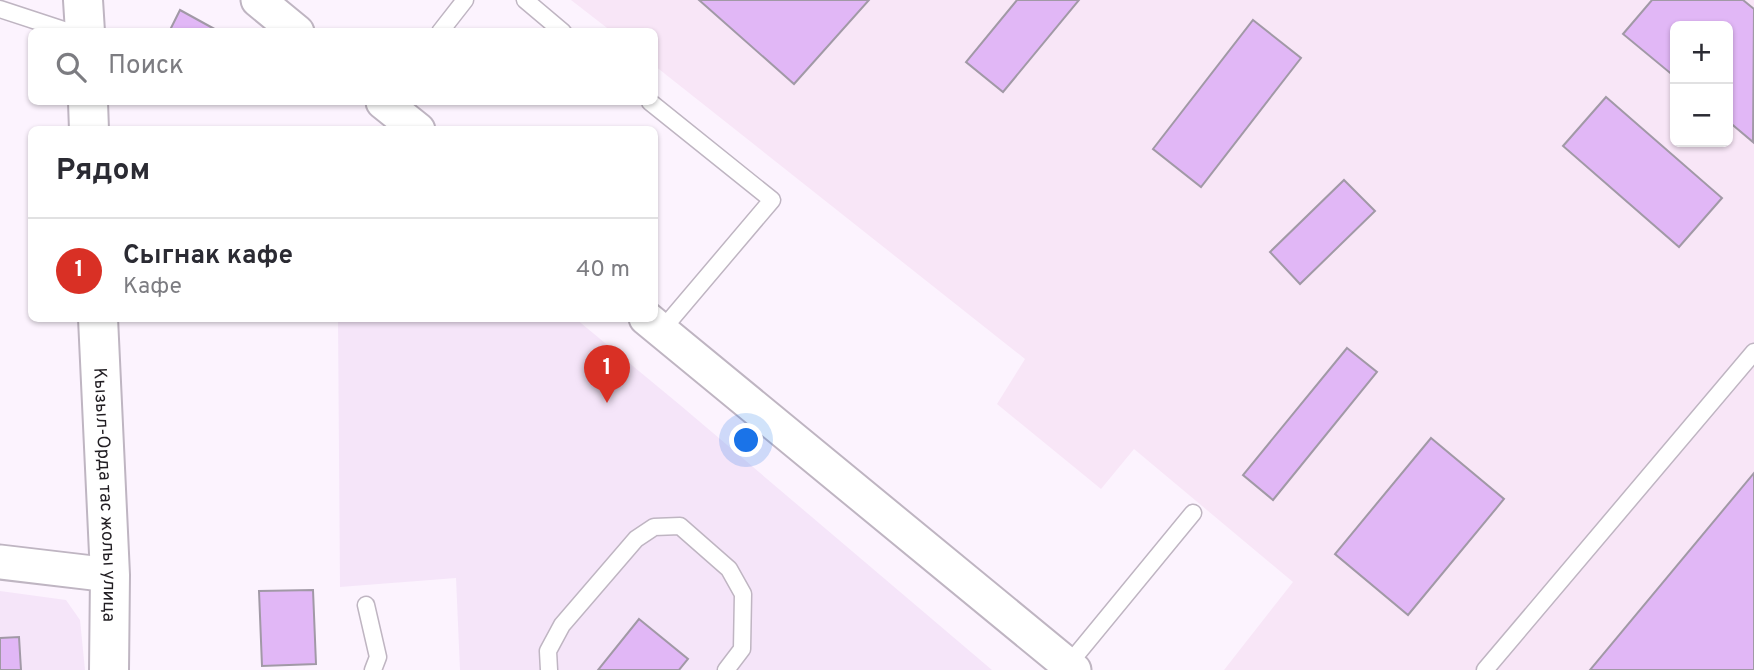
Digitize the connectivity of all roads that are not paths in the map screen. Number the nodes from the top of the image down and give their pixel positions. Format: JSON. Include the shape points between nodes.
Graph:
{"nodes":[{"id":1,"x":83,"y":0,"type":"edge"},
{"id":2,"x":258,"y":0,"type":"edge"},
{"id":3,"x":465,"y":0,"type":"edge"},
{"id":4,"x":525,"y":0,"type":"edge"},
{"id":5,"x":1,"y":8,"type":"edge"},
{"id":6,"x":58,"y":28,"type":"edge"},
{"id":7,"x":85,"y":28,"type":"edge"},
{"id":8,"x":291,"y":28,"type":"edge"},
{"id":9,"x":443,"y":28,"type":"edge"},
{"id":10,"x":559,"y":28,"type":"edge"},
{"id":11,"x":88,"y":105,"type":"edge"},
{"id":12,"x":389,"y":105,"type":"edge"},
{"id":13,"x":654,"y":105,"type":"edge"},
{"id":14,"x":89,"y":126,"type":"edge"},
{"id":15,"x":413,"y":126,"type":"edge"},
{"id":16,"x":658,"y":320,"type":"edge"},
{"id":17,"x":98,"y":322,"type":"edge"},
{"id":18,"x":653,"y":325,"type":"edge"},
{"id":19,"x":1754,"y":352,"type":"edge"},
{"id":20,"x":1193,"y":513,"type":"dead end"},
{"id":21,"x":0,"y":562,"type":"edge"},
{"id":22,"x":110,"y":575,"type":"junction"},
{"id":23,"x":366,"y":605,"type":"dead end"},
{"id":24,"x":1071,"y":668,"type":"edge"},
{"id":25,"x":109,"y":670,"type":"edge"},
{"id":26,"x":373,"y":670,"type":"edge"},
{"id":27,"x":549,"y":670,"type":"edge"},
{"id":28,"x":726,"y":670,"type":"edge"},
{"id":29,"x":1485,"y":670,"type":"edge"}],
"edges":[{"from":1,"to":7,"type":"main road"},
{"from":2,"to":8,"type":"street"},
{"from":3,"to":9,"type":"lane"},
{"from":4,"to":10,"type":"lane"},
{"from":5,"to":6,"type":"lane"},
{"from":11,"to":14,"type":"main road"},
{"from":12,"to":15,"type":"street"},
{"from":13,"to":16,"type":"lane","via":[[772,200]]},
{"from":17,"to":22,"type":"main road","name":"Кызыл-Орда тас жолы улица"},
{"from":18,"to":24,"type":"street"},
{"from":19,"to":29,"type":"lane"},
{"from":20,"to":24,"type":"lane"},
{"from":21,"to":22,"type":"street"},
{"from":22,"to":25,"type":"main road","name":"Кызыл-Орда тас жолы улица"},
{"from":23,"to":26,"type":"lane","via":[[378,657]]},
{"from":27,"to":28,"type":"lane","via":[[548,651],[562,625],[636,539],[654,527],[680,526],[729,569],[743,594],[742,649]]}]}
